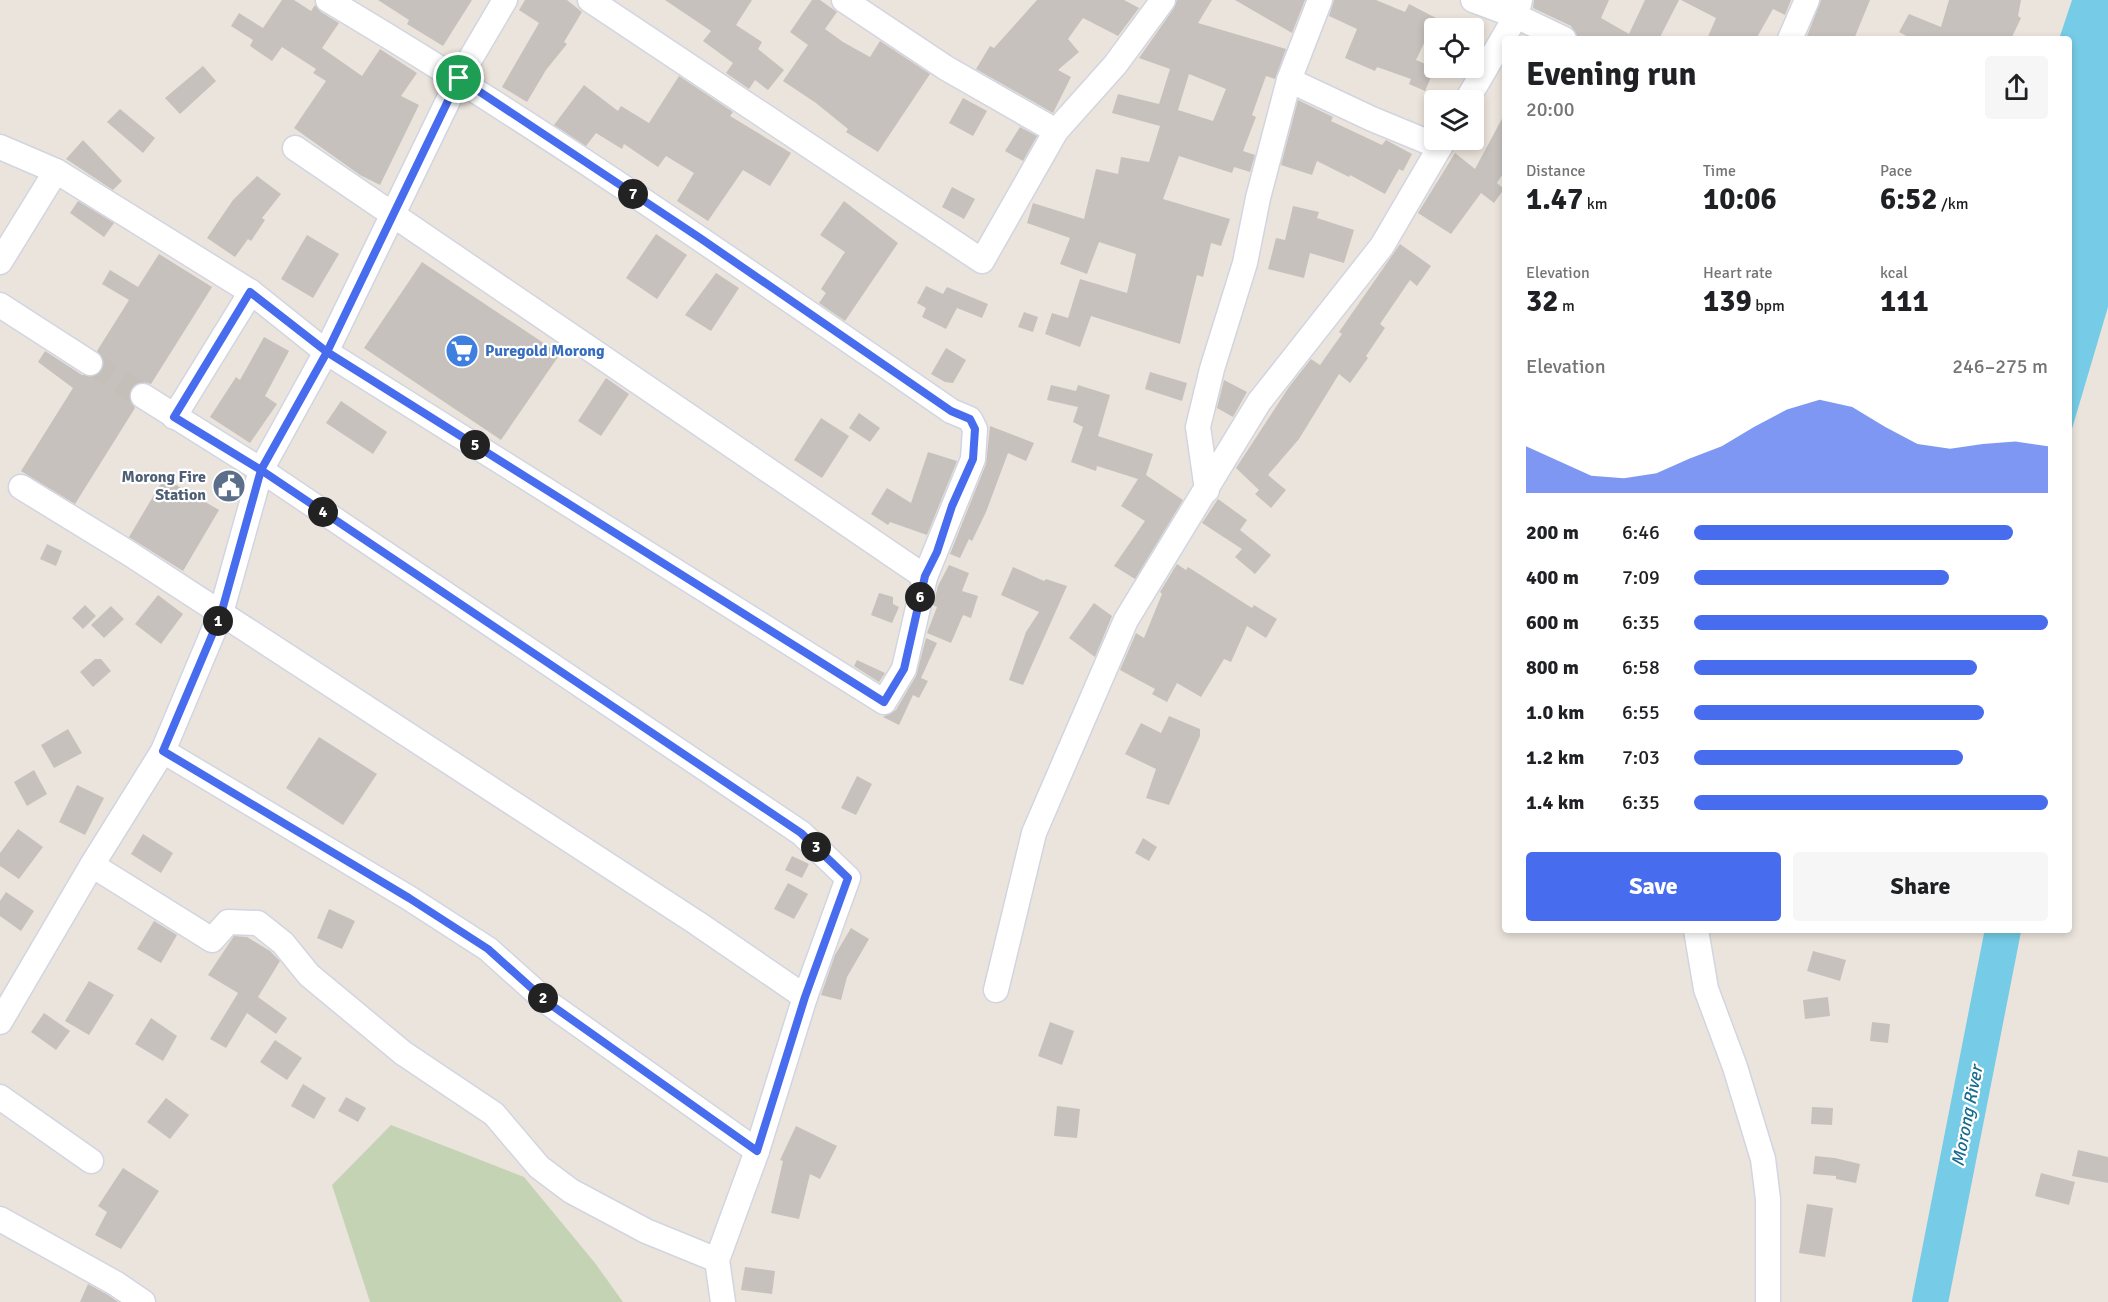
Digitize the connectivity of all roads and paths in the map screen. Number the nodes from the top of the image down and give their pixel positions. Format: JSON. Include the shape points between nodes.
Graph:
{"nodes":[{"id":1,"x":328,"y":0,"type":"edge"},
{"id":2,"x":505,"y":0,"type":"edge"},
{"id":3,"x":590,"y":0,"type":"edge"},
{"id":4,"x":844,"y":0,"type":"edge"},
{"id":5,"x":1163,"y":0,"type":"edge"},
{"id":6,"x":1320,"y":0,"type":"edge"},
{"id":7,"x":1473,"y":0,"type":"edge"},
{"id":8,"x":1807,"y":0,"type":"edge"},
{"id":9,"x":1518,"y":8,"type":"edge"},
{"id":10,"x":1502,"y":36,"type":"edge"},
{"id":11,"x":1560,"y":36,"type":"edge"},
{"id":12,"x":1791,"y":36,"type":"edge"},
{"id":13,"x":1502,"y":37,"type":"edge"},
{"id":14,"x":459,"y":78,"type":"junction"},
{"id":15,"x":1289,"y":80,"type":"junction"},
{"id":16,"x":1473,"y":90,"type":"edge"},
{"id":17,"x":1056,"y":131,"type":"junction"},
{"id":18,"x":1424,"y":137,"type":"edge"},
{"id":19,"x":0,"y":147,"type":"edge"},
{"id":20,"x":295,"y":148,"type":"dead end"},
{"id":21,"x":1438,"y":150,"type":"edge"},
{"id":22,"x":56,"y":171,"type":"junction"},
{"id":23,"x":394,"y":217,"type":"junction"},
{"id":24,"x":0,"y":262,"type":"edge"},
{"id":25,"x":250,"y":292,"type":"junction"},
{"id":26,"x":0,"y":305,"type":"edge"},
{"id":27,"x":327,"y":352,"type":"junction"},
{"id":28,"x":90,"y":363,"type":"tunnel mouth"},
{"id":29,"x":143,"y":396,"type":"tunnel mouth"},
{"id":30,"x":174,"y":417,"type":"junction"},
{"id":31,"x":261,"y":470,"type":"junction"},
{"id":32,"x":21,"y":487,"type":"dead end"},
{"id":33,"x":1207,"y":490,"type":"junction"},
{"id":34,"x":925,"y":576,"type":"junction"},
{"id":35,"x":221,"y":614,"type":"junction"},
{"id":36,"x":163,"y":751,"type":"junction"},
{"id":37,"x":92,"y":865,"type":"junction"},
{"id":38,"x":1696,"y":933,"type":"edge"},
{"id":39,"x":996,"y":990,"type":"dead end"},
{"id":40,"x":805,"y":997,"type":"junction"},
{"id":41,"x":0,"y":1022,"type":"edge"},
{"id":42,"x":0,"y":1096,"type":"edge"},
{"id":43,"x":757,"y":1151,"type":"junction"},
{"id":44,"x":91,"y":1161,"type":"dead end"},
{"id":45,"x":0,"y":1219,"type":"edge"},
{"id":46,"x":717,"y":1260,"type":"junction"},
{"id":47,"x":143,"y":1302,"type":"edge"},
{"id":48,"x":723,"y":1302,"type":"edge"},
{"id":49,"x":1768,"y":1302,"type":"edge"}],
"edges":[{"from":1,"to":14,"type":"street"},
{"from":2,"to":14,"type":"street"},
{"from":3,"to":17,"type":"street","via":[[982,261]]},
{"from":4,"to":17,"type":"street","via":[[946,68]]},
{"from":5,"to":17,"type":"street","via":[[1122,56]]},
{"from":6,"to":15,"type":"street"},
{"from":7,"to":9,"type":"street"},
{"from":8,"to":12,"type":"street"},
{"from":9,"to":10,"type":"street"},
{"from":9,"to":11,"type":"street"},
{"from":13,"to":16,"type":"street"},
{"from":14,"to":23,"type":"street"},
{"from":14,"to":34,"type":"street","via":[[951,411],[970,419],[975,429],[973,459]]},
{"from":15,"to":18,"type":"street","via":[[1372,119]]},
{"from":15,"to":33,"type":"street","via":[[1245,263],[1198,427]]},
{"from":19,"to":22,"type":"street"},
{"from":20,"to":23,"type":"street"},
{"from":21,"to":33,"type":"street","via":[[1382,246],[1259,402]]},
{"from":22,"to":24,"type":"street"},
{"from":22,"to":25,"type":"street"},
{"from":23,"to":27,"type":"street"},
{"from":23,"to":34,"type":"street"},
{"from":25,"to":27,"type":"street"},
{"from":25,"to":30,"type":"street"},
{"from":26,"to":28,"type":"street"},
{"from":27,"to":31,"type":"street"},
{"from":27,"to":34,"type":"street","via":[[884,702],[904,669]]},
{"from":29,"to":30,"type":"street"},
{"from":30,"to":31,"type":"street"},
{"from":31,"to":35,"type":"street"},
{"from":31,"to":40,"type":"street","via":[[801,833],[848,878]]},
{"from":32,"to":35,"type":"street"},
{"from":33,"to":39,"type":"street","via":[[1126,620],[1034,833]]},
{"from":35,"to":36,"type":"street"},
{"from":35,"to":40,"type":"street"},
{"from":36,"to":37,"type":"street"},
{"from":36,"to":43,"type":"street","via":[[488,949],[547,1002]]},
{"from":37,"to":41,"type":"street"},
{"from":37,"to":46,"type":"street","via":[[212,940],[228,922],[258,923],[283,943],[309,975],[404,1053],[494,1114],[540,1167],[571,1191],[646,1231]]},
{"from":38,"to":49,"type":"street","via":[[1706,989],[1763,1160],[1768,1198]]},
{"from":40,"to":43,"type":"street"},
{"from":42,"to":44,"type":"street"},
{"from":43,"to":46,"type":"street"},
{"from":45,"to":47,"type":"street"},
{"from":46,"to":48,"type":"street"}]}
